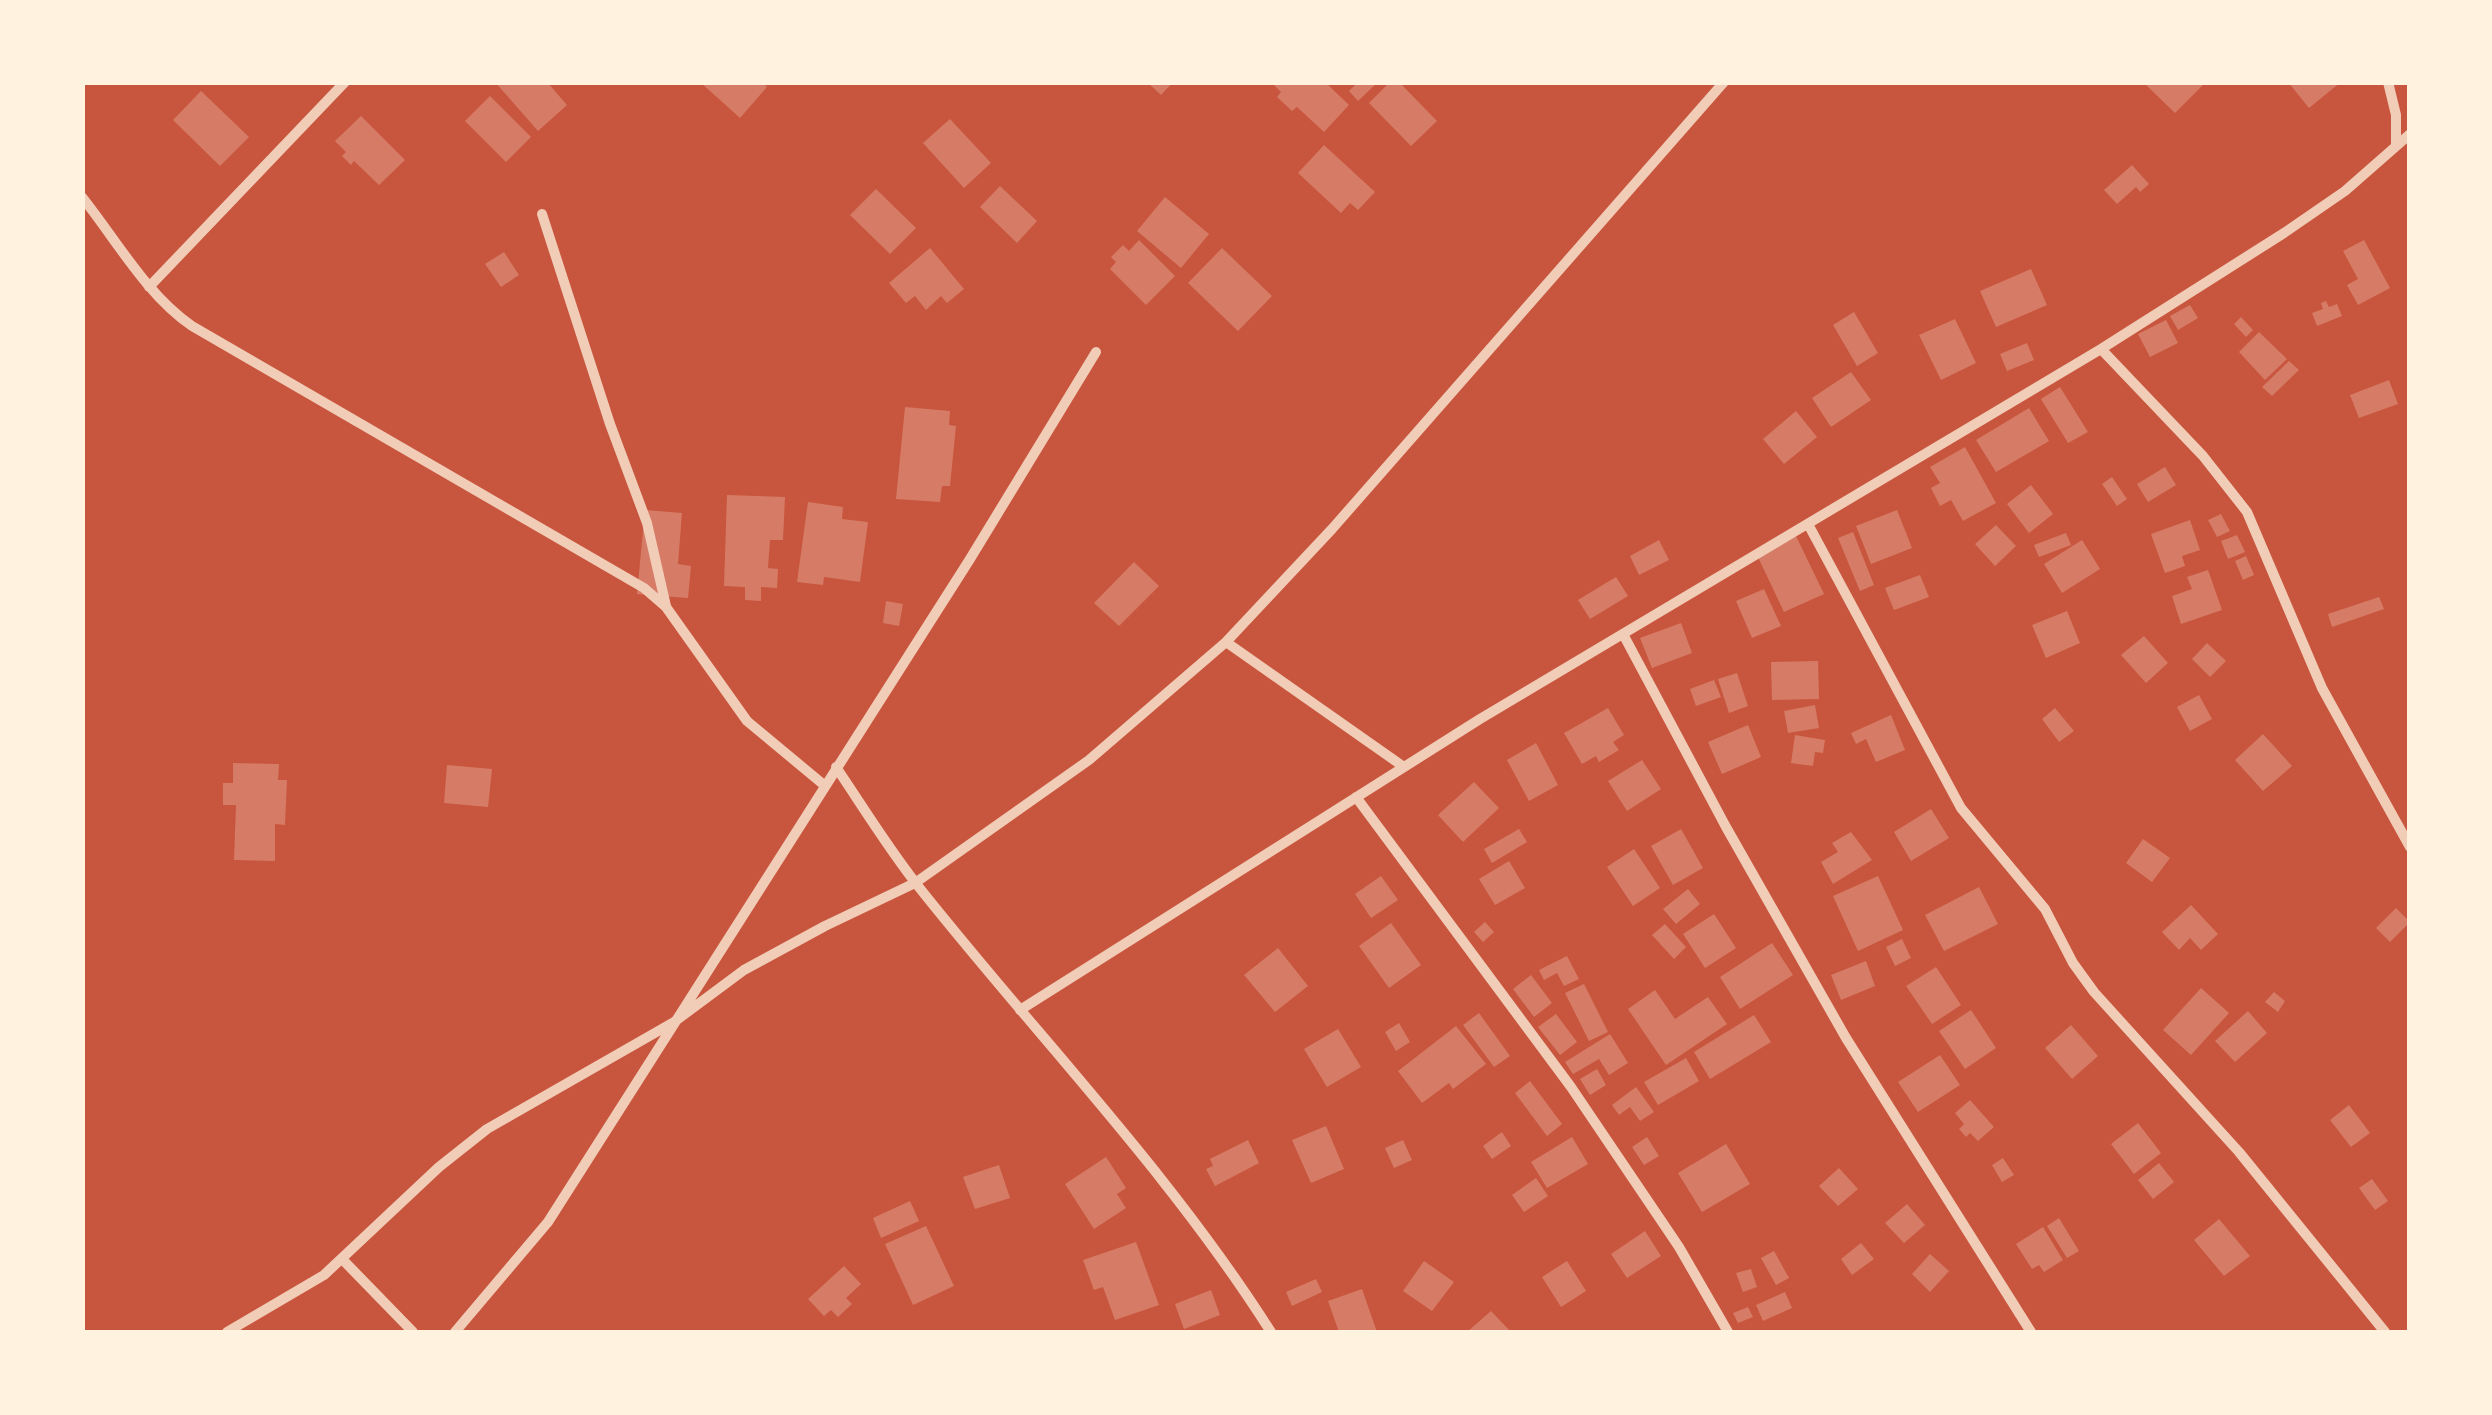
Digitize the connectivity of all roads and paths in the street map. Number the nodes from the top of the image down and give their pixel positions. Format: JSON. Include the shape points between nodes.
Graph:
{"nodes":[{"id":1,"x":345,"y":82,"type":"edge"},
{"id":2,"x":1724,"y":82,"type":"edge"},
{"id":3,"x":2388,"y":82,"type":"edge"},
{"id":4,"x":2410,"y":134,"type":"edge"},
{"id":5,"x":2396,"y":145,"type":"junction"},
{"id":6,"x":82,"y":197,"type":"edge"},
{"id":7,"x":542,"y":214,"type":"dead end"},
{"id":8,"x":149,"y":287,"type":"junction"},
{"id":9,"x":2101,"y":350,"type":"junction"},
{"id":10,"x":1096,"y":352,"type":"dead end"},
{"id":11,"x":1808,"y":524,"type":"junction"},
{"id":12,"x":666,"y":607,"type":"junction"},
{"id":13,"x":1623,"y":634,"type":"junction"},
{"id":14,"x":1226,"y":642,"type":"junction"},
{"id":15,"x":836,"y":767,"type":"junction"},
{"id":16,"x":1404,"y":767,"type":"junction"},
{"id":17,"x":824,"y":785,"type":"junction"},
{"id":18,"x":1356,"y":797,"type":"junction"},
{"id":19,"x":2410,"y":847,"type":"edge"},
{"id":20,"x":916,"y":883,"type":"junction"},
{"id":21,"x":1020,"y":1010,"type":"junction"},
{"id":22,"x":674,"y":1022,"type":"junction"},
{"id":23,"x":343,"y":1260,"type":"junction"},
{"id":24,"x":227,"y":1332,"type":"edge"},
{"id":25,"x":413,"y":1332,"type":"edge"},
{"id":26,"x":456,"y":1332,"type":"edge"},
{"id":27,"x":1271,"y":1332,"type":"edge"},
{"id":28,"x":1728,"y":1332,"type":"edge"},
{"id":29,"x":2031,"y":1332,"type":"edge"},
{"id":30,"x":2385,"y":1332,"type":"edge"}],
"edges":[{"from":1,"to":8,"type":"street"},
{"from":2,"to":14,"type":"street"},
{"from":3,"to":5,"type":"street"},
{"from":4,"to":5,"type":"street"},
{"from":5,"to":9,"type":"street","via":[[2284,234]]},
{"from":6,"to":8,"type":"street"},
{"from":7,"to":12,"type":"street","via":[[648,523]]},
{"from":8,"to":12,"type":"street","via":[[192,326],[644,588]]},
{"from":9,"to":11,"type":"street"},
{"from":9,"to":19,"type":"street","via":[[2247,512],[2322,688]]},
{"from":10,"to":15,"type":"street"},
{"from":11,"to":13,"type":"street"},
{"from":11,"to":30,"type":"street","via":[[1962,808],[2044,909],[2103,1003],[2239,1152]]},
{"from":12,"to":17,"type":"street","via":[[747,722]]},
{"from":13,"to":16,"type":"street"},
{"from":13,"to":29,"type":"street","via":[[1846,1038]]},
{"from":14,"to":16,"type":"street"},
{"from":14,"to":20,"type":"street","via":[[1089,760]]},
{"from":15,"to":17,"type":"street"},
{"from":15,"to":20,"type":"street"},
{"from":16,"to":18,"type":"street"},
{"from":17,"to":22,"type":"street"},
{"from":18,"to":21,"type":"street"},
{"from":18,"to":28,"type":"street","via":[[1572,1087],[1680,1247]]},
{"from":20,"to":21,"type":"street"},
{"from":20,"to":22,"type":"street","via":[[744,970]]},
{"from":21,"to":27,"type":"street","via":[[1226,1260]]},
{"from":22,"to":23,"type":"street","via":[[487,1129]]},
{"from":22,"to":26,"type":"street","via":[[548,1222]]},
{"from":23,"to":24,"type":"street"},
{"from":23,"to":25,"type":"street"}]}
